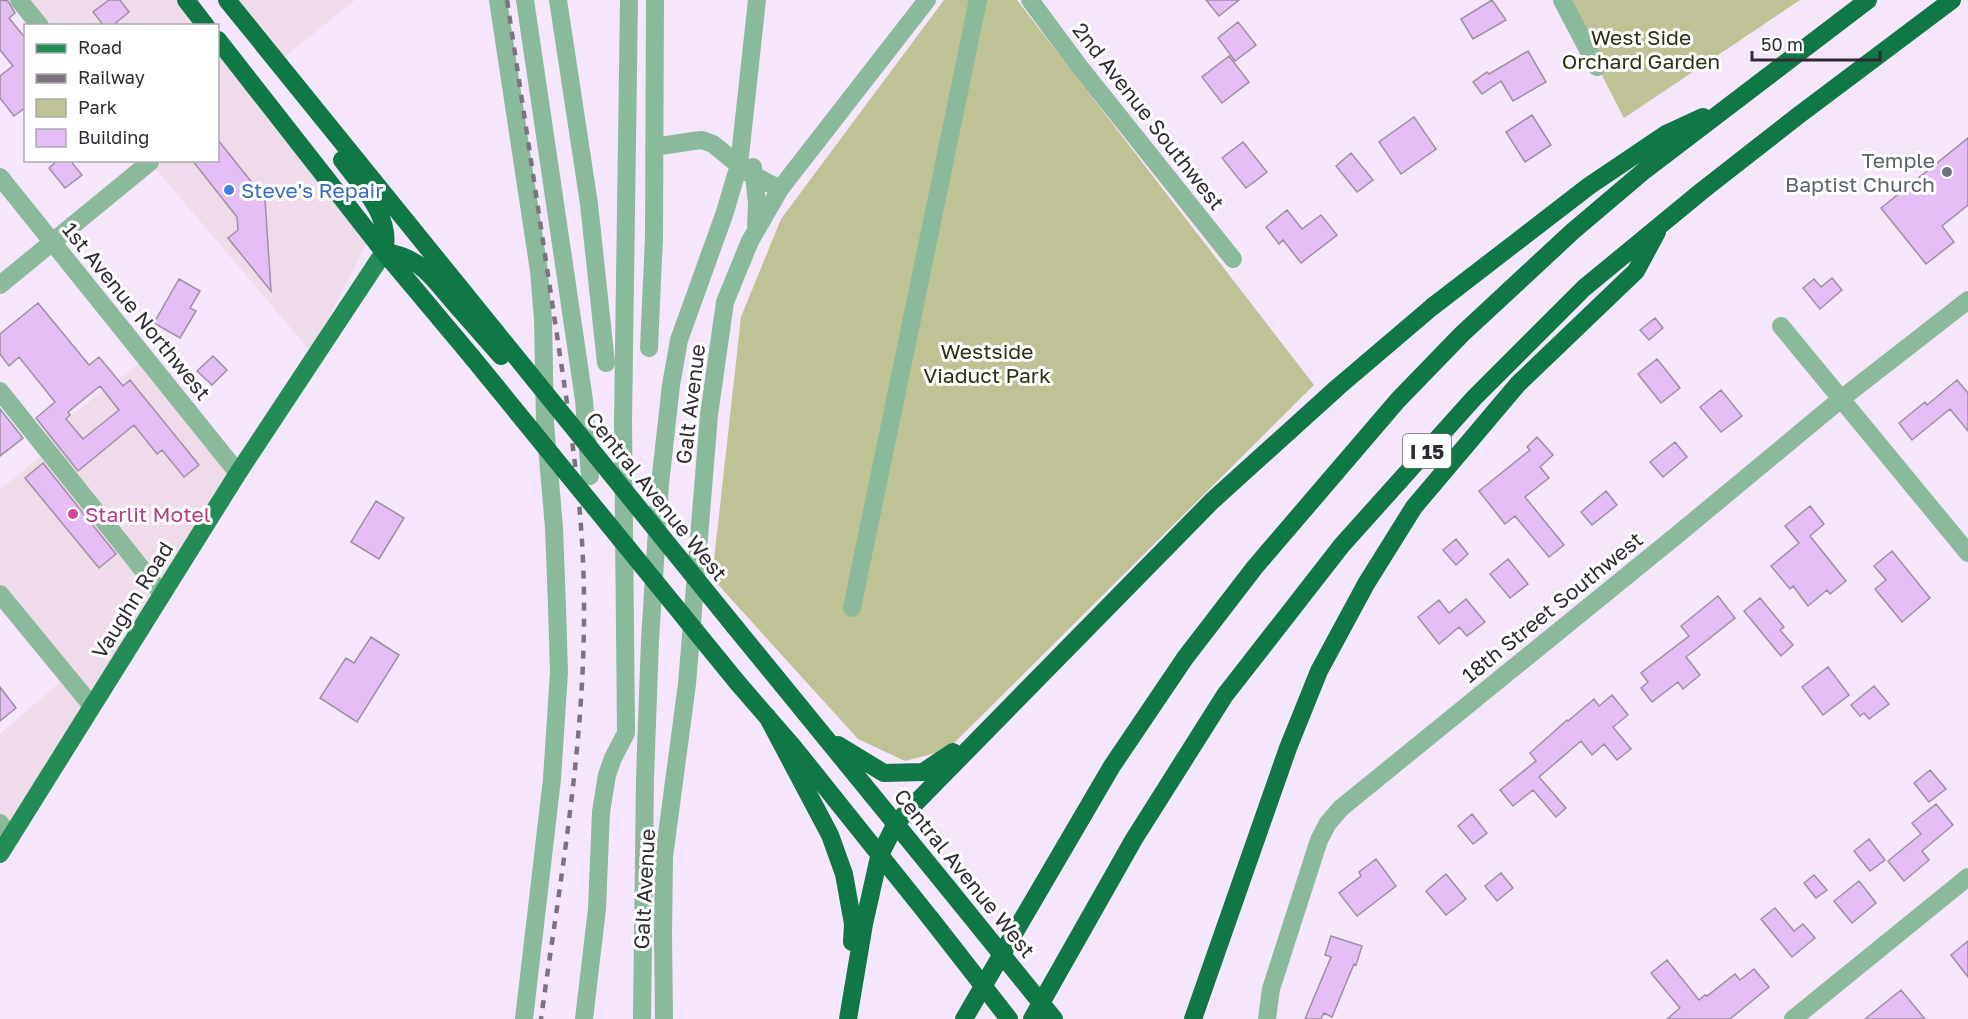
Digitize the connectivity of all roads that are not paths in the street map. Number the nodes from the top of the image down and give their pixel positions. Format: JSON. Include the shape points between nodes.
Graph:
{"nodes":[{"id":1,"x":20,"y":0,"type":"edge"},
{"id":2,"x":186,"y":0,"type":"edge"},
{"id":3,"x":227,"y":0,"type":"edge"},
{"id":4,"x":498,"y":0,"type":"edge"},
{"id":5,"x":525,"y":0,"type":"edge"},
{"id":6,"x":558,"y":0,"type":"edge"},
{"id":7,"x":629,"y":0,"type":"edge"},
{"id":8,"x":655,"y":0,"type":"edge"},
{"id":9,"x":758,"y":0,"type":"edge"},
{"id":10,"x":927,"y":0,"type":"edge"},
{"id":11,"x":978,"y":0,"type":"edge"},
{"id":12,"x":1030,"y":0,"type":"edge"},
{"id":13,"x":1562,"y":0,"type":"edge"},
{"id":14,"x":1868,"y":0,"type":"edge"},
{"id":15,"x":1952,"y":0,"type":"edge"},
{"id":16,"x":38,"y":24,"type":"edge"},
{"id":17,"x":204,"y":24,"type":"edge"},
{"id":18,"x":219,"y":40,"type":"edge"},
{"id":19,"x":277,"y":63,"type":"junction"},
{"id":20,"x":1597,"y":67,"type":"dead end"},
{"id":21,"x":1730,"y":105,"type":"junction"},
{"id":22,"x":654,"y":147,"type":"junction"},
{"id":23,"x":148,"y":162,"type":"edge"},
{"id":24,"x":746,"y":170,"type":"junction"},
{"id":25,"x":0,"y":177,"type":"edge"},
{"id":26,"x":780,"y":189,"type":"junction"},
{"id":27,"x":1662,"y":223,"type":"junction"},
{"id":28,"x":756,"y":231,"type":"junction"},
{"id":29,"x":53,"y":243,"type":"junction"},
{"id":30,"x":384,"y":252,"type":"junction"},
{"id":31,"x":1233,"y":259,"type":"dead end"},
{"id":32,"x":0,"y":285,"type":"edge"},
{"id":33,"x":459,"y":298,"type":"junction"},
{"id":34,"x":1968,"y":300,"type":"edge"},
{"id":35,"x":1781,"y":326,"type":"dead end"},
{"id":36,"x":679,"y":340,"type":"junction"},
{"id":37,"x":649,"y":348,"type":"junction"},
{"id":38,"x":624,"y":357,"type":"junction"},
{"id":39,"x":606,"y":363,"type":"junction"},
{"id":40,"x":580,"y":369,"type":"junction"},
{"id":41,"x":0,"y":391,"type":"edge"},
{"id":42,"x":1841,"y":399,"type":"junction"},
{"id":43,"x":238,"y":473,"type":"junction"},
{"id":44,"x":590,"y":476,"type":"dead end"},
{"id":45,"x":1968,"y":553,"type":"edge"},
{"id":46,"x":0,"y":594,"type":"edge"},
{"id":47,"x":162,"y":594,"type":"junction"},
{"id":48,"x":852,"y":608,"type":"dead end"},
{"id":49,"x":92,"y":706,"type":"junction"},
{"id":50,"x":767,"y":716,"type":"junction"},
{"id":51,"x":982,"y":733,"type":"junction"},
{"id":52,"x":826,"y":737,"type":"junction"},
{"id":53,"x":896,"y":823,"type":"junction"},
{"id":54,"x":5,"y":830,"type":"edge"},
{"id":55,"x":0,"y":854,"type":"edge"},
{"id":56,"x":879,"y":857,"type":"junction"},
{"id":57,"x":1968,"y":877,"type":"edge"},
{"id":58,"x":524,"y":1019,"type":"edge"},
{"id":59,"x":584,"y":1019,"type":"edge"},
{"id":60,"x":642,"y":1019,"type":"edge"},
{"id":61,"x":664,"y":1019,"type":"edge"},
{"id":62,"x":848,"y":1019,"type":"edge"},
{"id":63,"x":964,"y":1019,"type":"edge"},
{"id":64,"x":1009,"y":1019,"type":"edge"},
{"id":65,"x":1032,"y":1019,"type":"edge"},
{"id":66,"x":1054,"y":1019,"type":"edge"},
{"id":67,"x":1194,"y":1019,"type":"edge"},
{"id":68,"x":1267,"y":1019,"type":"edge"},
{"id":69,"x":1793,"y":1019,"type":"edge"}],
"edges":[{"from":1,"to":16,"type":"street"},
{"from":2,"to":17,"type":"highway"},
{"from":3,"to":19,"type":"highway","name":"Central Avenue West"},
{"from":4,"to":58,"type":"street","via":[[539,272],[558,617],[559,672],[552,779]]},
{"from":5,"to":40,"type":"street"},
{"from":6,"to":39,"type":"street","via":[[589,204]]},
{"from":7,"to":38,"type":"street"},
{"from":8,"to":22,"type":"street"},
{"from":9,"to":24,"type":"street","via":[[746,107]]},
{"from":10,"to":26,"type":"street","name":"Galt Avenue"},
{"from":11,"to":48,"type":"street"},
{"from":12,"to":31,"type":"street","name":"2nd Avenue Southwest"},
{"from":13,"to":20,"type":"street"},
{"from":14,"to":21,"type":"highway","number":"I 15"},
{"from":15,"to":27,"type":"highway","number":"I 15"},
{"from":18,"to":30,"type":"highway"},
{"from":19,"to":30,"type":"highway","via":[[378,211],[387,235]]},
{"from":19,"to":33,"type":"highway","name":"Central Avenue West"},
{"from":21,"to":51,"type":"highway","via":[[1666,134],[1589,186],[1372,358],[1212,501]]},
{"from":21,"to":63,"type":"highway","number":"I 15","via":[[1573,231],[1462,333],[1326,482],[1185,658],[1112,766]]},
{"from":22,"to":24,"type":"street","via":[[702,140],[714,144]]},
{"from":22,"to":37,"type":"street"},
{"from":23,"to":29,"type":"street"},
{"from":24,"to":26,"type":"street"},
{"from":24,"to":28,"type":"street","via":[[757,210]]},
{"from":24,"to":36,"type":"street","via":[[724,215]]},
{"from":25,"to":29,"type":"street","name":"1st Avenue Northwest"},
{"from":26,"to":28,"type":"street","name":"Galt Avenue"},
{"from":27,"to":65,"type":"highway","number":"I 15","via":[[1584,288],[1474,398],[1342,545],[1219,703],[1134,839]]},
{"from":27,"to":67,"type":"highway","via":[[1636,271],[1518,384],[1414,507],[1366,584],[1314,682]]},
{"from":28,"to":61,"type":"street","name":"Galt Avenue","via":[[725,302],[709,415],[687,684],[664,857]]},
{"from":29,"to":32,"type":"street"},
{"from":29,"to":43,"type":"street","name":"1st Avenue Northwest"},
{"from":30,"to":33,"type":"highway","via":[[400,254],[417,263]]},
{"from":30,"to":43,"type":"main road","name":"Vaughn Road"},
{"from":30,"to":50,"type":"highway","bridge":true},
{"from":33,"to":52,"type":"highway","name":"Central Avenue West","bridge":true,"via":[[555,405]]},
{"from":34,"to":42,"type":"street","name":"18th Street Southwest"},
{"from":35,"to":42,"type":"street"},
{"from":36,"to":37,"type":"street"},
{"from":36,"to":60,"type":"street","via":[[660,484],[650,640]]},
{"from":37,"to":38,"type":"street"},
{"from":38,"to":39,"type":"street"},
{"from":38,"to":59,"type":"street","via":[[626,733],[610,767],[603,803],[597,909]]},
{"from":39,"to":40,"type":"street"},
{"from":40,"to":44,"type":"street"},
{"from":41,"to":47,"type":"street"},
{"from":42,"to":45,"type":"street"},
{"from":42,"to":68,"type":"street","name":"18th Street Southwest","via":[[1341,808],[1319,840],[1271,989]]},
{"from":43,"to":47,"type":"main road","name":"Vaughn Road"},
{"from":46,"to":49,"type":"street"},
{"from":47,"to":49,"type":"main road","name":"Vaughn Road"},
{"from":49,"to":54,"type":"main road","name":"Vaughn Road"},
{"from":50,"to":56,"type":"highway"},
{"from":50,"to":62,"type":"highway","via":[[830,835],[844,874],[853,924]]},
{"from":51,"to":52,"type":"highway","via":[[923,772],[884,772]]},
{"from":51,"to":53,"type":"highway"},
{"from":52,"to":53,"type":"highway","name":"Central Avenue West"},
{"from":53,"to":56,"type":"highway"},
{"from":53,"to":66,"type":"highway","name":"Central Avenue West","bridge":true},
{"from":54,"to":55,"type":"main road","name":"Vaughn Road"},
{"from":56,"to":62,"type":"highway"},
{"from":56,"to":64,"type":"highway","bridge":true},
{"from":57,"to":69,"type":"street"}]}
